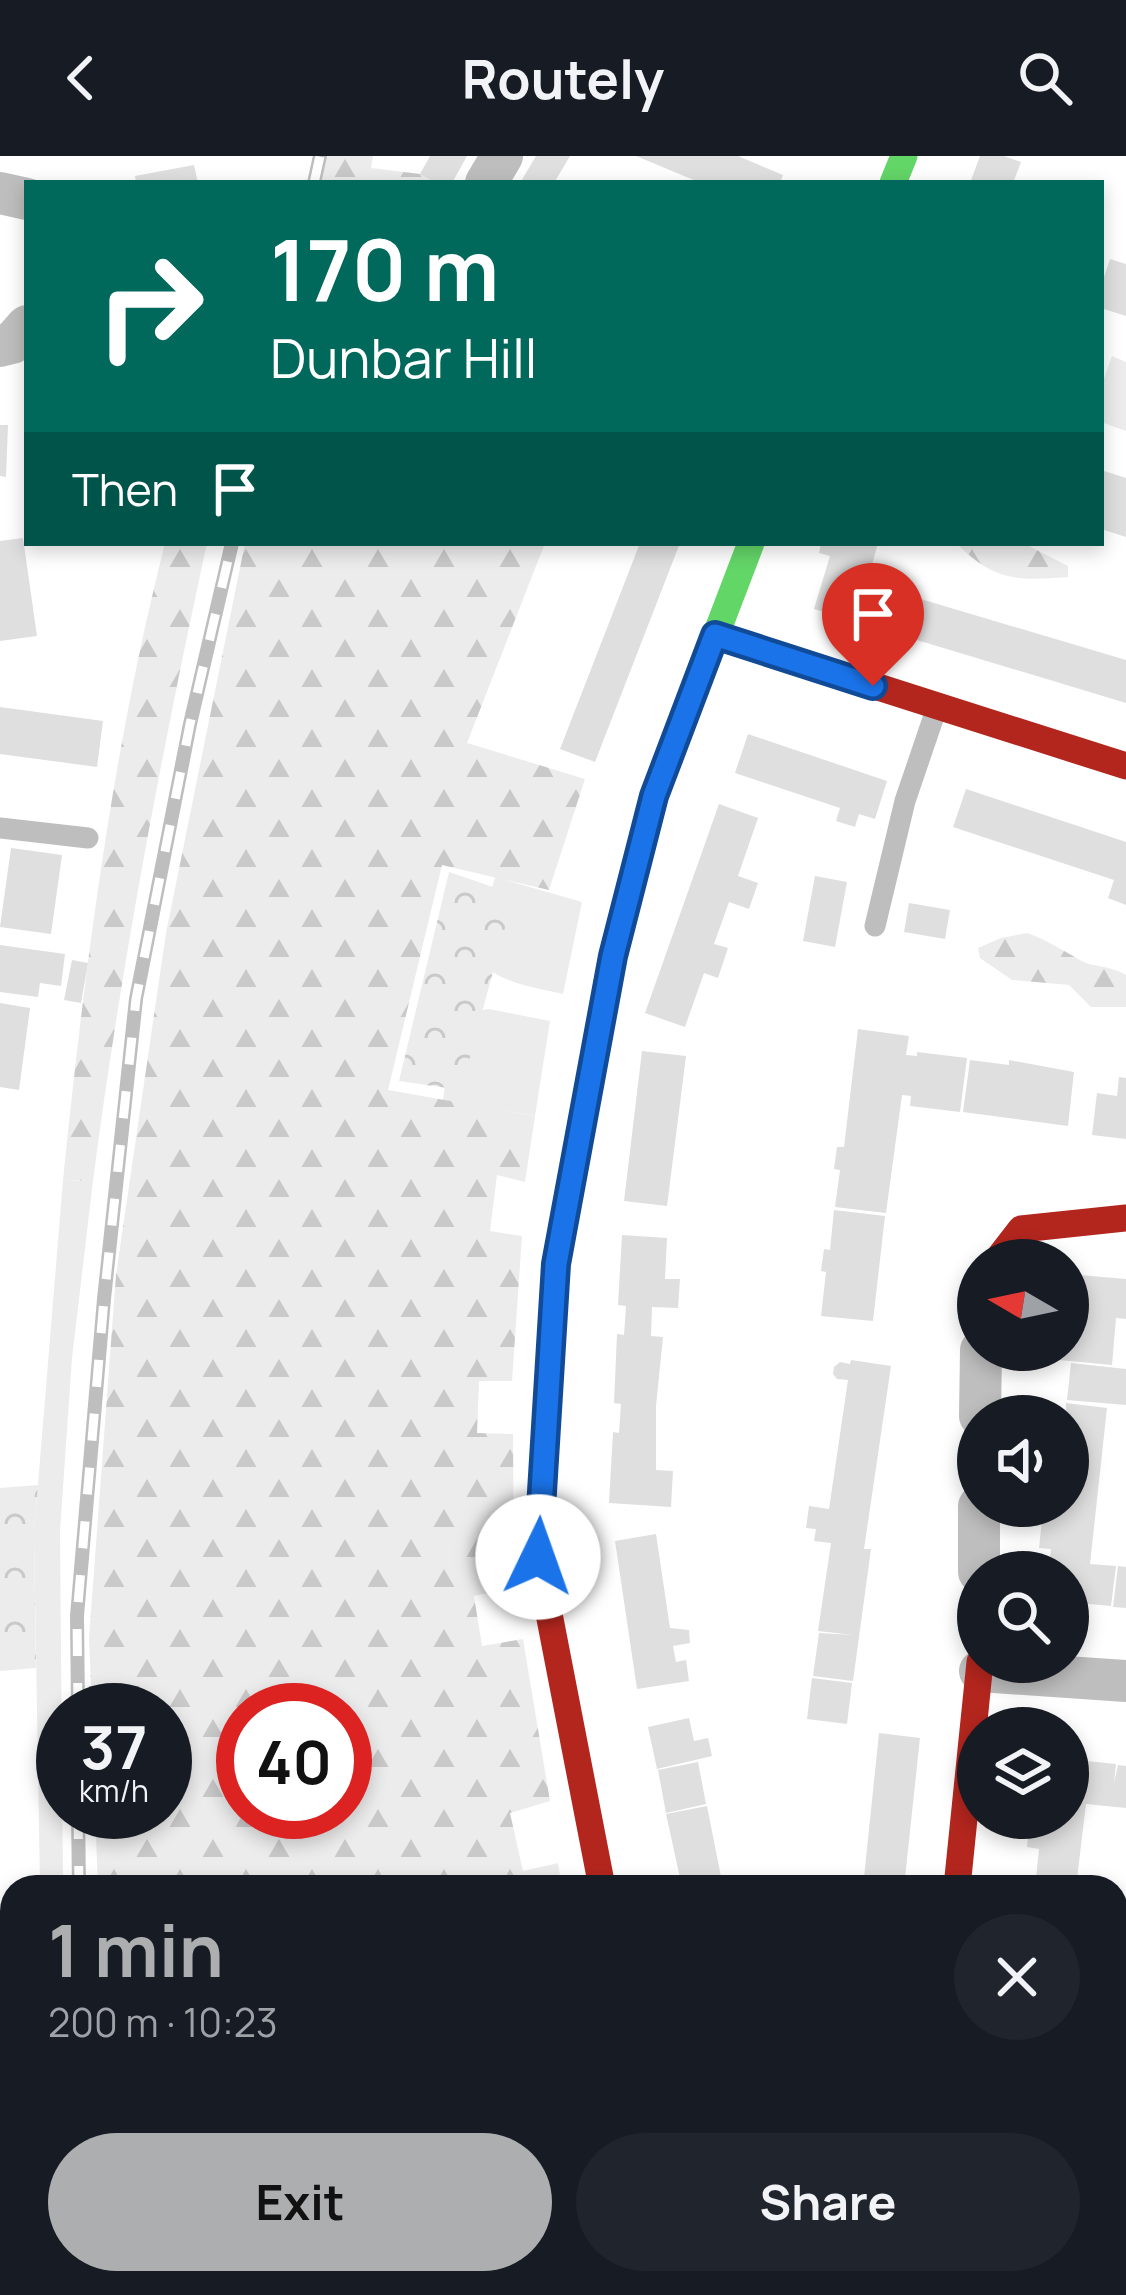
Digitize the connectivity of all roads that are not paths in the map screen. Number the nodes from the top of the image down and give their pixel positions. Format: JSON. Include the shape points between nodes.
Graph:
{"nodes":[{"id":1,"x":24,"y":329,"type":"edge"},
{"id":2,"x":0,"y":346,"type":"edge"},
{"id":3,"x":750,"y":546,"type":"edge"},
{"id":4,"x":715,"y":635,"type":"junction"},
{"id":5,"x":938,"y":706,"type":"junction"},
{"id":6,"x":1126,"y":766,"type":"edge"},
{"id":7,"x":0,"y":828,"type":"edge"},
{"id":8,"x":88,"y":838,"type":"dead end"},
{"id":9,"x":875,"y":926,"type":"dead end"},
{"id":10,"x":1126,"y":1218,"type":"edge"},
{"id":11,"x":1013,"y":1239,"type":"edge"},
{"id":12,"x":1089,"y":1677,"type":"edge"},
{"id":13,"x":1126,"y":1681,"type":"edge"},
{"id":14,"x":978,"y":1683,"type":"edge"},
{"id":15,"x":600,"y":1875,"type":"edge"},
{"id":16,"x":958,"y":1875,"type":"edge"}],
"edges":[{"from":1,"to":2,"type":"street"},
{"from":3,"to":4,"type":"street"},
{"from":4,"to":5,"type":"street"},
{"from":4,"to":15,"type":"street","via":[[654,796],[619,933],[556,1264],[538,1557]]},
{"from":5,"to":6,"type":"street"},
{"from":5,"to":9,"type":"lane"},
{"from":7,"to":8,"type":"lane"},
{"from":10,"to":11,"type":"street","via":[[1021,1229]]},
{"from":12,"to":13,"type":"street"},
{"from":14,"to":16,"type":"street"}]}
